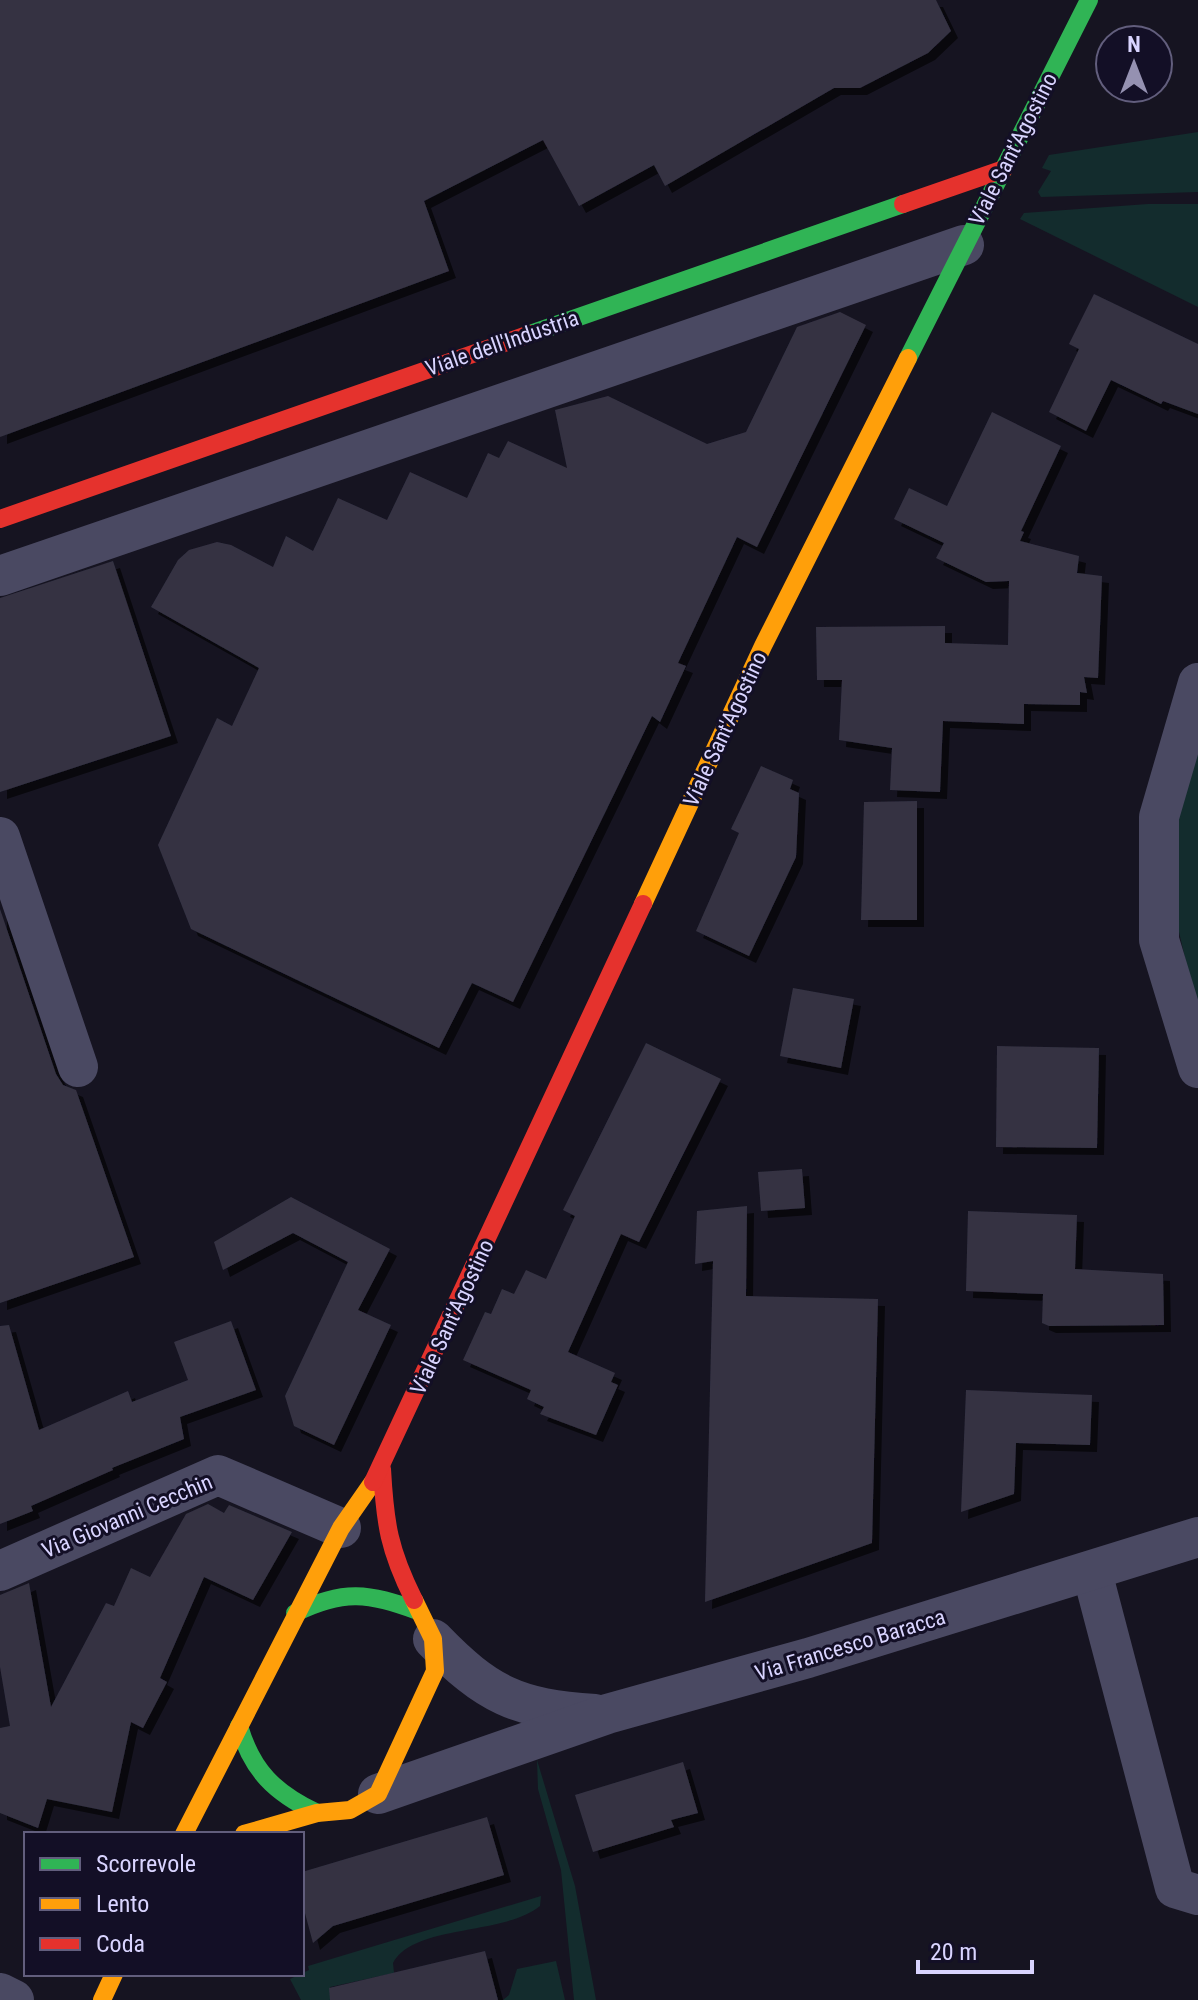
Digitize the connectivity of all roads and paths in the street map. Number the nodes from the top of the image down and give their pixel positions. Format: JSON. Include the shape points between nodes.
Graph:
{"nodes":[{"id":1,"x":1089,"y":0,"type":"edge"},
{"id":2,"x":1004,"y":169,"type":"junction"},
{"id":3,"x":964,"y":245,"type":"junction"},
{"id":4,"x":0,"y":519,"type":"edge"},
{"id":5,"x":0,"y":576,"type":"edge"},
{"id":6,"x":1196,"y":691,"type":"edge"},
{"id":7,"x":0,"y":837,"type":"edge"},
{"id":8,"x":78,"y":1067,"type":"dead end"},
{"id":9,"x":1198,"y":1068,"type":"edge"},
{"id":10,"x":382,"y":1469,"type":"junction"},
{"id":11,"x":341,"y":1528,"type":"junction"},
{"id":12,"x":1198,"y":1537,"type":"edge"},
{"id":13,"x":0,"y":1571,"type":"edge"},
{"id":14,"x":1092,"y":1572,"type":"junction"},
{"id":15,"x":295,"y":1613,"type":"junction"},
{"id":16,"x":426,"y":1625,"type":"junction"},
{"id":17,"x":607,"y":1714,"type":"junction"},
{"id":18,"x":239,"y":1726,"type":"junction"},
{"id":19,"x":378,"y":1794,"type":"junction"},
{"id":20,"x":317,"y":1813,"type":"junction"},
{"id":21,"x":185,"y":1832,"type":"edge"},
{"id":22,"x":251,"y":1832,"type":"edge"},
{"id":23,"x":1198,"y":1895,"type":"edge"},
{"id":24,"x":113,"y":1976,"type":"edge"},
{"id":25,"x":0,"y":1993,"type":"edge"},
{"id":26,"x":14,"y":2000,"type":"edge"},
{"id":27,"x":102,"y":2000,"type":"edge"}],
"edges":[{"from":1,"to":2,"type":"main road","name":"Viale Sant'Agostino"},
{"from":2,"to":3,"type":"main road","name":"Viale Sant'Agostino"},
{"from":2,"to":4,"type":"main road","name":"Viale dell'Industria"},
{"from":3,"to":5,"type":"street"},
{"from":3,"to":10,"type":"main road","name":"Viale Sant'Agostino","via":[[763,646]]},
{"from":6,"to":9,"type":"street","via":[[1159,817],[1159,940]]},
{"from":7,"to":8,"type":"street"},
{"from":10,"to":11,"type":"main road","name":"Viale Sant'Agostino"},
{"from":10,"to":16,"type":"main road","name":"Viale Sant'Agostino","via":[[393,1558]]},
{"from":11,"to":13,"type":"street","name":"Via Giovanni Cecchin","via":[[218,1475]]},
{"from":11,"to":15,"type":"main road","name":"Viale Sant'Agostino"},
{"from":12,"to":14,"type":"street","name":"Via Francesco Baracca"},
{"from":14,"to":17,"type":"street","name":"Via Francesco Baracca"},
{"from":14,"to":23,"type":"street","via":[[1175,1888]]},
{"from":15,"to":16,"type":"main road","via":[[350,1592],[385,1599]]},
{"from":15,"to":18,"type":"main road","name":"Viale Sant'Agostino"},
{"from":16,"to":17,"type":"street","name":"Via Francesco Baracca","via":[[469,1677],[507,1697],[551,1711]]},
{"from":16,"to":19,"type":"main road","name":"Viale Sant'Agostino","via":[[435,1671]]},
{"from":17,"to":19,"type":"street","name":"Via Francesco Baracca"},
{"from":18,"to":20,"type":"main road","via":[[245,1753],[268,1785]]},
{"from":18,"to":21,"type":"main road","name":"Viale Sant'Agostino"},
{"from":19,"to":20,"type":"main road","via":[[350,1810]]},
{"from":20,"to":22,"type":"main road"},
{"from":24,"to":27,"type":"main road"},
{"from":25,"to":26,"type":"street"}]}
